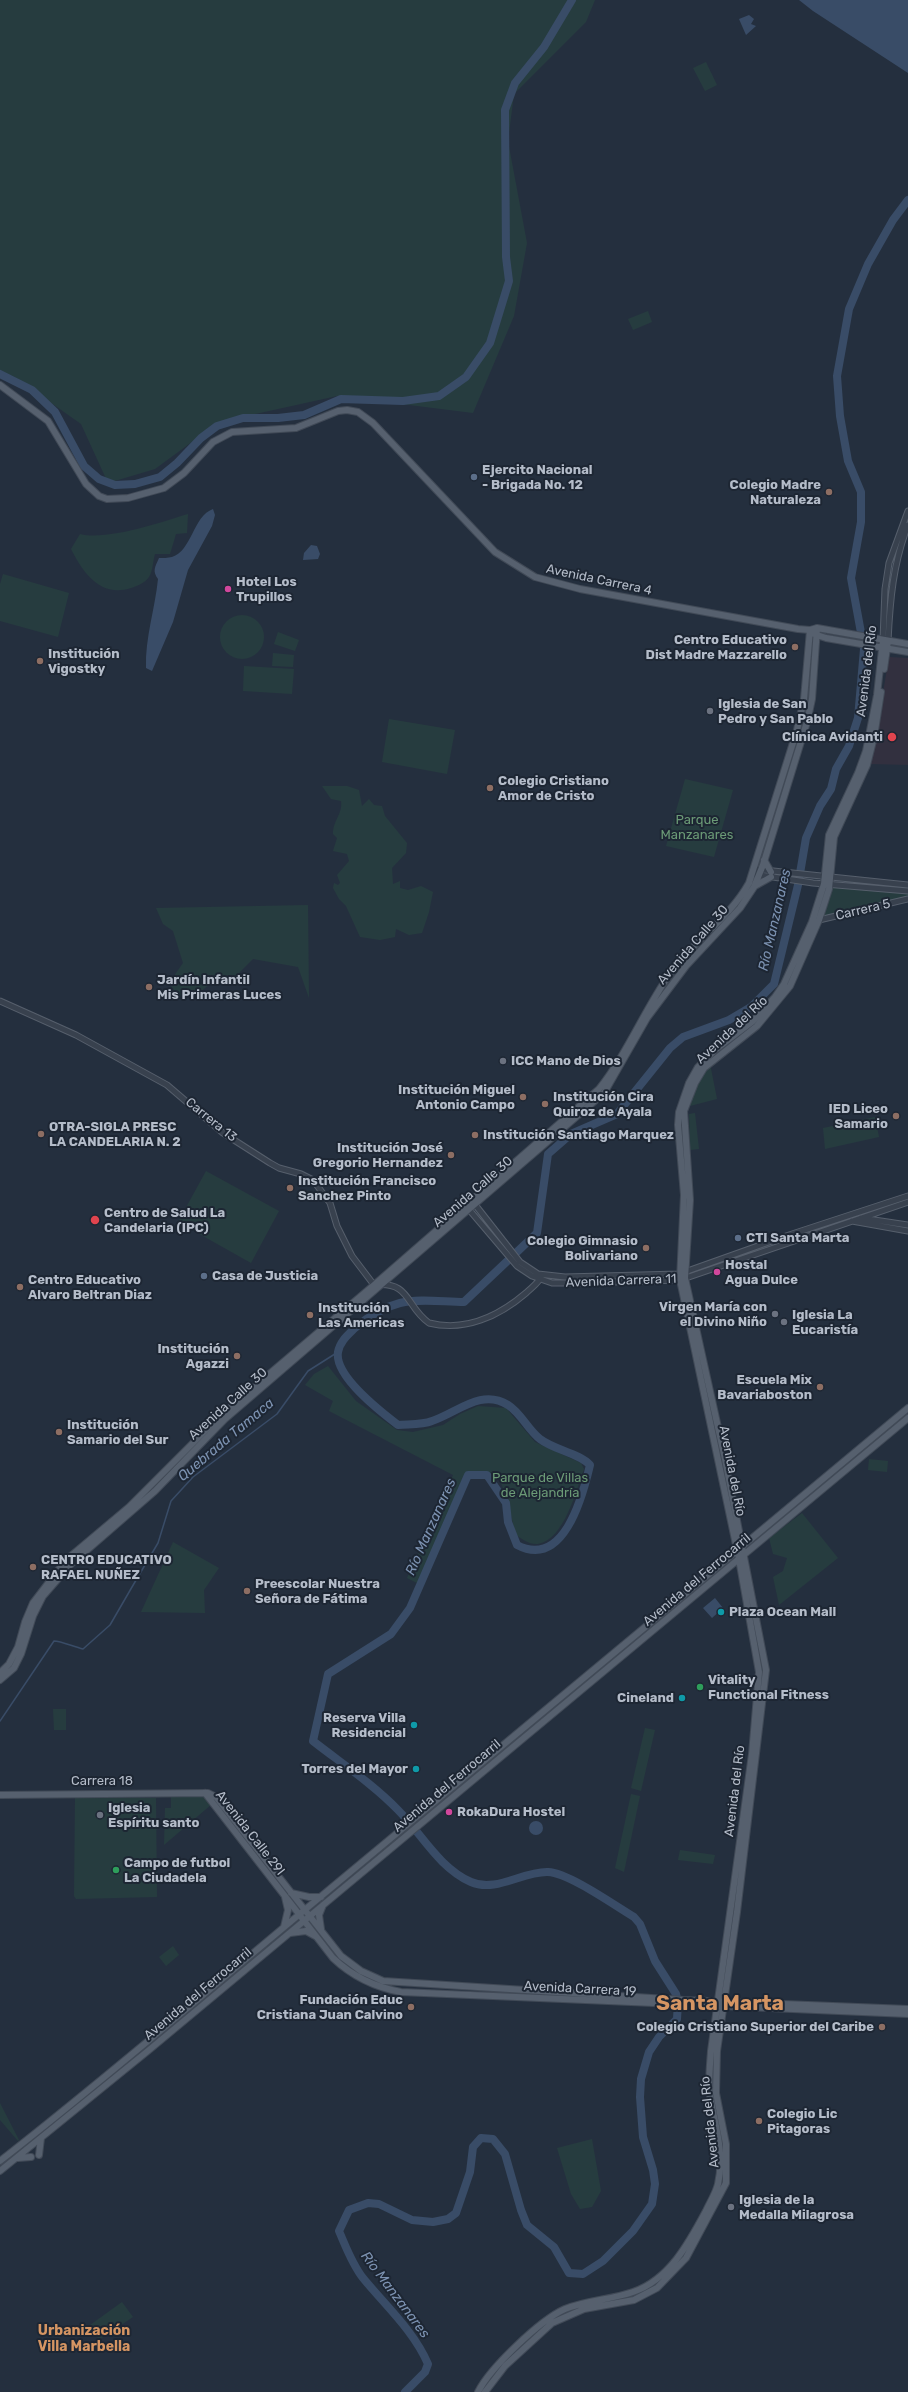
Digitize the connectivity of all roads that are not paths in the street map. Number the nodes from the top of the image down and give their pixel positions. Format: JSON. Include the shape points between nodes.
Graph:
{"nodes":[{"id":1,"x":0,"y":386,"type":"edge"},
{"id":2,"x":908,"y":511,"type":"edge"},
{"id":3,"x":908,"y":525,"type":"edge"},
{"id":4,"x":817,"y":628,"type":"junction"},
{"id":5,"x":810,"y":630,"type":"junction"},
{"id":6,"x":817,"y":636,"type":"junction"},
{"id":7,"x":826,"y":638,"type":"junction"},
{"id":8,"x":885,"y":640,"type":"junction"},
{"id":9,"x":908,"y":644,"type":"edge"},
{"id":10,"x":885,"y":648,"type":"junction"},
{"id":11,"x":816,"y":649,"type":"junction"},
{"id":12,"x":908,"y":652,"type":"edge"},
{"id":13,"x":764,"y":860,"type":"junction"},
{"id":14,"x":757,"y":872,"type":"junction"},
{"id":15,"x":771,"y":875,"type":"junction"},
{"id":16,"x":789,"y":877,"type":"junction"},
{"id":17,"x":828,"y":881,"type":"junction"},
{"id":18,"x":908,"y":885,"type":"edge"},
{"id":19,"x":754,"y":887,"type":"junction"},
{"id":20,"x":908,"y":891,"type":"edge"},
{"id":21,"x":908,"y":900,"type":"edge"},
{"id":22,"x":819,"y":920,"type":"junction"},
{"id":23,"x":0,"y":1001,"type":"edge"},
{"id":24,"x":908,"y":1196,"type":"edge"},
{"id":25,"x":908,"y":1202,"type":"edge"},
{"id":26,"x":473,"y":1203,"type":"junction"},
{"id":27,"x":468,"y":1208,"type":"junction"},
{"id":28,"x":860,"y":1218,"type":"junction"},
{"id":29,"x":850,"y":1219,"type":"junction"},
{"id":30,"x":908,"y":1225,"type":"edge"},
{"id":31,"x":908,"y":1231,"type":"edge"},
{"id":32,"x":499,"y":1242,"type":"junction"},
{"id":33,"x":519,"y":1264,"type":"junction"},
{"id":34,"x":542,"y":1275,"type":"junction"},
{"id":35,"x":682,"y":1276,"type":"junction"},
{"id":36,"x":540,"y":1280,"type":"junction"},
{"id":37,"x":384,"y":1284,"type":"junction"},
{"id":38,"x":374,"y":1285,"type":"junction"},
{"id":39,"x":908,"y":1408,"type":"edge"},
{"id":40,"x":908,"y":1418,"type":"edge"},
{"id":41,"x":740,"y":1535,"type":"junction"},
{"id":42,"x":756,"y":1536,"type":"junction"},
{"id":43,"x":743,"y":1547,"type":"junction"},
{"id":44,"x":740,"y":1555,"type":"junction"},
{"id":45,"x":0,"y":1673,"type":"edge"},
{"id":46,"x":0,"y":1680,"type":"edge"},
{"id":47,"x":204,"y":1793,"type":"joint"},
{"id":48,"x":0,"y":1794,"type":"edge"},
{"id":49,"x":402,"y":1834,"type":"junction"},
{"id":50,"x":287,"y":1893,"type":"junction"},
{"id":51,"x":321,"y":1897,"type":"junction"},
{"id":52,"x":326,"y":1902,"type":"junction"},
{"id":53,"x":302,"y":1912,"type":"junction"},
{"id":54,"x":306,"y":1918,"type":"junction"},
{"id":55,"x":285,"y":1931,"type":"junction"},
{"id":56,"x":321,"y":1936,"type":"junction"},
{"id":57,"x":721,"y":2005,"type":"junction"},
{"id":58,"x":908,"y":2009,"type":"edge"},
{"id":59,"x":908,"y":2014,"type":"edge"},
{"id":60,"x":40,"y":2138,"type":"junction"},
{"id":61,"x":39,"y":2155,"type":"dead end"},
{"id":62,"x":31,"y":2157,"type":"dead end"},
{"id":63,"x":16,"y":2158,"type":"junction"},
{"id":64,"x":0,"y":2161,"type":"edge"},
{"id":65,"x":0,"y":2171,"type":"edge"},
{"id":66,"x":478,"y":2392,"type":"edge"},
{"id":67,"x":484,"y":2392,"type":"edge"}],
"edges":[{"from":1,"to":5,"type":"main road","name":"Avenida Carrera 4","via":[[48,421],[86,484],[99,496],[107,499],[128,498],[164,488],[184,472],[213,442],[232,432],[296,428],[338,411],[358,412],[373,423],[495,552],[535,577],[580,589]]},
{"from":2,"to":8,"type":"street","name":"Avenida del Río","via":[[890,563],[885,589]]},
{"from":3,"to":8,"type":"street","name":"Avenida del Río","via":[[894,570]]},
{"from":4,"to":5,"type":"main road","name":"Avenida Carrera 4"},
{"from":4,"to":6,"type":"main road","name":"Avenida Calle 30"},
{"from":4,"to":8,"type":"main road","name":"Avenida Carrera 4"},
{"from":5,"to":6,"type":"main road"},
{"from":5,"to":14,"type":"main road","name":"Avenida Calle 30","via":[[804,699],[798,730]]},
{"from":6,"to":7,"type":"main road"},
{"from":6,"to":11,"type":"main road","name":"Avenida Calle 30"},
{"from":7,"to":10,"type":"main road"},
{"from":7,"to":11,"type":"main road","via":[[819,642]]},
{"from":8,"to":9,"type":"main road","name":"Avenida Carrera 4"},
{"from":8,"to":10,"type":"main road","name":"Avenida del Río"},
{"from":10,"to":12,"type":"main road"},
{"from":10,"to":17,"type":"main road","name":"Avenida del Río","via":[[866,751],[830,835]]},
{"from":11,"to":13,"type":"main road","name":"Avenida Calle 30","via":[[808,722]]},
{"from":13,"to":14,"type":"main road","name":"Avenida Calle 30"},
{"from":13,"to":15,"type":"main road"},
{"from":14,"to":15,"type":"street"},
{"from":14,"to":19,"type":"main road","name":"Avenida Calle 30"},
{"from":14,"to":26,"type":"main road","name":"Avenida Calle 30","via":[[736,904],[670,973],[599,1089]]},
{"from":15,"to":16,"type":"street"},
{"from":15,"to":19,"type":"main road"},
{"from":16,"to":17,"type":"street","via":[[813,877]]},
{"from":16,"to":17,"type":"street","via":[[813,883]]},
{"from":17,"to":18,"type":"street"},
{"from":17,"to":20,"type":"street"},
{"from":17,"to":22,"type":"main road","name":"Avenida del Río"},
{"from":17,"to":35,"type":"main road","name":"Avenida del Río","via":[[784,984],[753,1021],[707,1057],[695,1072],[683,1098],[678,1125],[684,1195]]},
{"from":19,"to":26,"type":"main road","name":"Avenida Calle 30","via":[[733,917],[686,966],[647,1018],[604,1093]]},
{"from":21,"to":22,"type":"street","name":"Carrera 5"},
{"from":22,"to":35,"type":"main road","name":"Avenida del Río","via":[[790,986],[779,1001],[757,1026],[710,1061],[688,1098],[684,1124],[690,1200]]},
{"from":23,"to":38,"type":"street","name":"Carrera 13","via":[[76,1035],[167,1085],[223,1133],[279,1168],[313,1180],[330,1203],[337,1226],[352,1256]]},
{"from":24,"to":29,"type":"street","name":"Avenida Carrera 11"},
{"from":25,"to":28,"type":"street"},
{"from":26,"to":27,"type":"main road","name":"Avenida Calle 30"},
{"from":26,"to":32,"type":"street","name":"Avenida Carrera 11"},
{"from":27,"to":32,"type":"street","name":"Avenida Carrera 11"},
{"from":27,"to":37,"type":"main road","name":"Avenida Calle 30"},
{"from":27,"to":38,"type":"main road","name":"Avenida Calle 30"},
{"from":28,"to":29,"type":"street"},
{"from":28,"to":30,"type":"street"},
{"from":29,"to":31,"type":"street"},
{"from":29,"to":35,"type":"street","name":"Avenida Carrera 11"},
{"from":32,"to":33,"type":"street","name":"Avenida Carrera 11"},
{"from":33,"to":34,"type":"street","name":"Avenida Carrera 11"},
{"from":33,"to":36,"type":"street","name":"Avenida Carrera 11"},
{"from":34,"to":35,"type":"street","name":"Avenida Carrera 11"},
{"from":34,"to":36,"type":"street"},
{"from":35,"to":36,"type":"street","name":"Avenida Carrera 11","via":[[580,1283],[552,1283]]},
{"from":35,"to":41,"type":"main road","name":"Avenida del Río"},
{"from":35,"to":44,"type":"main road","name":"Avenida del Río"},
{"from":36,"to":37,"type":"street","via":[[509,1308],[491,1318],[451,1324],[429,1323],[416,1312],[406,1294],[394,1285]]},
{"from":37,"to":38,"type":"street"},
{"from":37,"to":46,"type":"main road","name":"Avenida Calle 30","via":[[224,1419],[155,1491],[71,1564],[43,1596],[14,1668]]},
{"from":38,"to":45,"type":"main road","name":"Avenida Calle 30","via":[[220,1414],[129,1506],[66,1560],[33,1603],[10,1664]]},
{"from":39,"to":42,"type":"main road","name":"Avenida del Ferrocarril"},
{"from":40,"to":44,"type":"main road","name":"Avenida del Ferrocarril"},
{"from":41,"to":42,"type":"main road","via":[[749,1538]]},
{"from":41,"to":43,"type":"main road","name":"Avenida del Río"},
{"from":42,"to":43,"type":"main road","name":"Avenida del Ferrocarril"},
{"from":43,"to":44,"type":"main road","name":"Avenida del Río"},
{"from":44,"to":49,"type":"main road","name":"Avenida del Ferrocarril","via":[[431,1814]]},
{"from":44,"to":49,"type":"main road","name":"Avenida del Ferrocarril","via":[[613,1652],[427,1808]]},
{"from":44,"to":57,"type":"main road","name":"Avenida del Río","via":[[759,1664],[751,1761]]},
{"from":47,"to":48,"type":"main road","name":"Carrera 18"},
{"from":47,"to":50,"type":"main road","name":"Avenida Calle 29I","via":[[216,1797]]},
{"from":49,"to":51,"type":"main road","name":"Avenida del Ferrocarril"},
{"from":49,"to":52,"type":"main road","name":"Avenida del Ferrocarril"},
{"from":50,"to":51,"type":"main road"},
{"from":50,"to":53,"type":"main road","name":"Avenida Calle 29I"},
{"from":50,"to":55,"type":"main road"},
{"from":51,"to":53,"type":"main road","name":"Avenida del Ferrocarril"},
{"from":52,"to":54,"type":"main road","name":"Avenida del Ferrocarril"},
{"from":52,"to":56,"type":"main road","via":[[318,1921]]},
{"from":53,"to":54,"type":"main road","name":"Avenida Calle 29I"},
{"from":53,"to":55,"type":"main road","name":"Avenida del Ferrocarril"},
{"from":54,"to":55,"type":"main road","name":"Avenida del Ferrocarril"},
{"from":54,"to":56,"type":"main road","name":"Avenida Carrera 19"},
{"from":55,"to":56,"type":"main road","via":[[306,1931]]},
{"from":55,"to":60,"type":"main road","name":"Avenida del Ferrocarril"},
{"from":55,"to":64,"type":"main road","name":"Avenida del Ferrocarril"},
{"from":56,"to":57,"type":"main road","name":"Avenida Carrera 19","via":[[333,1958],[346,1970],[368,1983],[401,1992]]},
{"from":57,"to":58,"type":"main road","name":"Avenida Carrera 19"},
{"from":57,"to":59,"type":"main road","name":"Avenida Carrera 19"},
{"from":57,"to":66,"type":"main road","name":"Avenida del Río","via":[[710,2070],[710,2095],[720,2144],[718,2184],[692,2236],[671,2266],[653,2282],[632,2293],[583,2302],[549,2319],[502,2359]]},
{"from":57,"to":67,"type":"main road","name":"Avenida del Río","via":[[716,2093],[726,2144],[726,2183],[686,2258],[657,2288],[634,2300],[584,2309],[552,2323],[505,2366]]},
{"from":60,"to":61,"type":"main road"},
{"from":60,"to":63,"type":"main road","name":"Avenida del Ferrocarril"},
{"from":62,"to":63,"type":"main road"},
{"from":63,"to":65,"type":"main road","name":"Avenida del Ferrocarril"}]}
